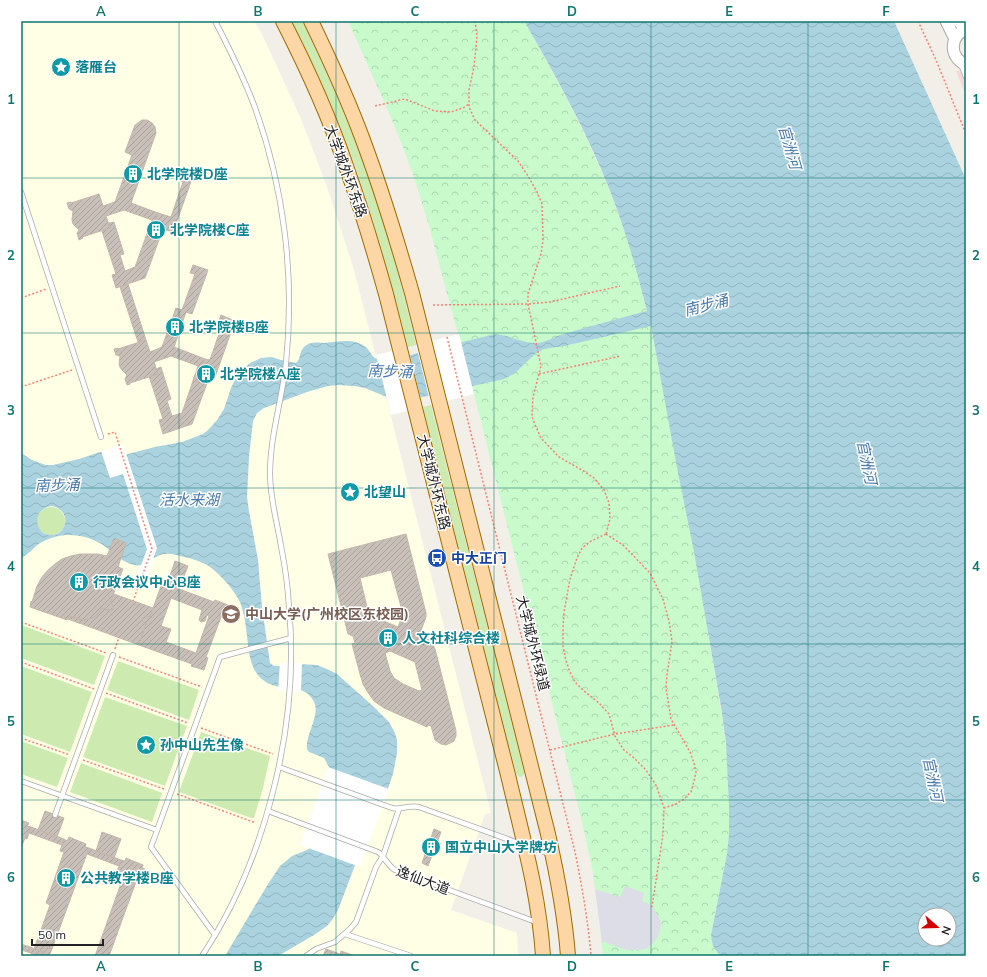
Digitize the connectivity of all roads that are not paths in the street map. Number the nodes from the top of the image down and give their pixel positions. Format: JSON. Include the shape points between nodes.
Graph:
{"nodes":[{"id":1,"x":215,"y":21,"type":"edge"},
{"id":2,"x":283,"y":21,"type":"edge"},
{"id":3,"x":311,"y":21,"type":"edge"},
{"id":4,"x":946,"y":21,"type":"edge"},
{"id":5,"x":958,"y":21,"type":"edge"},
{"id":6,"x":966,"y":29,"type":"edge"},
{"id":7,"x":955,"y":39,"type":"junction"},
{"id":8,"x":963,"y":64,"type":"edge"},
{"id":9,"x":966,"y":77,"type":"edge"},
{"id":10,"x":21,"y":192,"type":"edge"},
{"id":11,"x":101,"y":437,"type":"road end"},
{"id":12,"x":290,"y":638,"type":"junction"},
{"id":13,"x":113,"y":655,"type":"road end"},
{"id":14,"x":279,"y":767,"type":"junction"},
{"id":15,"x":21,"y":781,"type":"edge"},
{"id":16,"x":62,"y":796,"type":"junction"},
{"id":17,"x":399,"y":809,"type":"junction"},
{"id":18,"x":268,"y":812,"type":"junction"},
{"id":19,"x":55,"y":815,"type":"dead end"},
{"id":20,"x":157,"y":830,"type":"junction"},
{"id":21,"x":525,"y":845,"type":"junction"},
{"id":22,"x":553,"y":855,"type":"junction"},
{"id":23,"x":383,"y":856,"type":"junction"},
{"id":24,"x":540,"y":923,"type":"junction"},
{"id":25,"x":215,"y":934,"type":"junction"},
{"id":26,"x":345,"y":934,"type":"junction"},
{"id":27,"x":403,"y":955,"type":"edge"},
{"id":28,"x":202,"y":956,"type":"edge"},
{"id":29,"x":306,"y":956,"type":"edge"},
{"id":30,"x":410,"y":956,"type":"edge"},
{"id":31,"x":543,"y":956,"type":"edge"},
{"id":32,"x":568,"y":956,"type":"edge"}],
"edges":[{"from":1,"to":12,"type":"lane","via":[[254,104],[277,185],[282,213],[289,315],[286,362],[272,441],[271,485],[290,611]]},
{"from":2,"to":21,"type":"main road","name":"大学城外环东路","via":[[319,97],[346,165],[369,234]]},
{"from":3,"to":22,"type":"main road","name":"大学城外环东路","via":[[358,127],[378,180],[400,252]]},
{"from":4,"to":7,"type":"street"},
{"from":5,"to":6,"type":"street"},
{"from":6,"to":7,"type":"street"},
{"from":7,"to":8,"type":"street","via":[[954,52]]},
{"from":8,"to":9,"type":"lane"},
{"from":10,"to":11,"type":"lane"},
{"from":12,"to":14,"type":"lane","via":[[289,692]]},
{"from":12,"to":20,"type":"lane","via":[[220,656]]},
{"from":13,"to":16,"type":"lane"},
{"from":14,"to":17,"type":"lane"},
{"from":14,"to":18,"type":"lane"},
{"from":15,"to":16,"type":"lane"},
{"from":16,"to":19,"type":"lane"},
{"from":16,"to":20,"type":"lane"},
{"from":17,"to":21,"type":"lane","via":[[419,806]]},
{"from":17,"to":23,"type":"lane"},
{"from":18,"to":23,"type":"lane","name":"逸仙大道","via":[[368,848]]},
{"from":18,"to":25,"type":"lane","via":[[248,868]]},
{"from":20,"to":25,"type":"lane","via":[[151,847]]},
{"from":21,"to":22,"type":"lane"},
{"from":21,"to":24,"type":"main road","name":"大学城外环东路"},
{"from":22,"to":32,"type":"main road","name":"大学城外环东路"},
{"from":23,"to":24,"type":"lane","name":"逸仙大道","via":[[390,867],[398,871]]},
{"from":23,"to":26,"type":"lane","via":[[376,867],[356,922]]},
{"from":24,"to":31,"type":"main road","name":"大学城外环东路"},
{"from":25,"to":28,"type":"lane"},
{"from":26,"to":27,"type":"lane"},
{"from":26,"to":29,"type":"lane","via":[[335,942]]},
{"from":27,"to":30,"type":"lane"}]}
